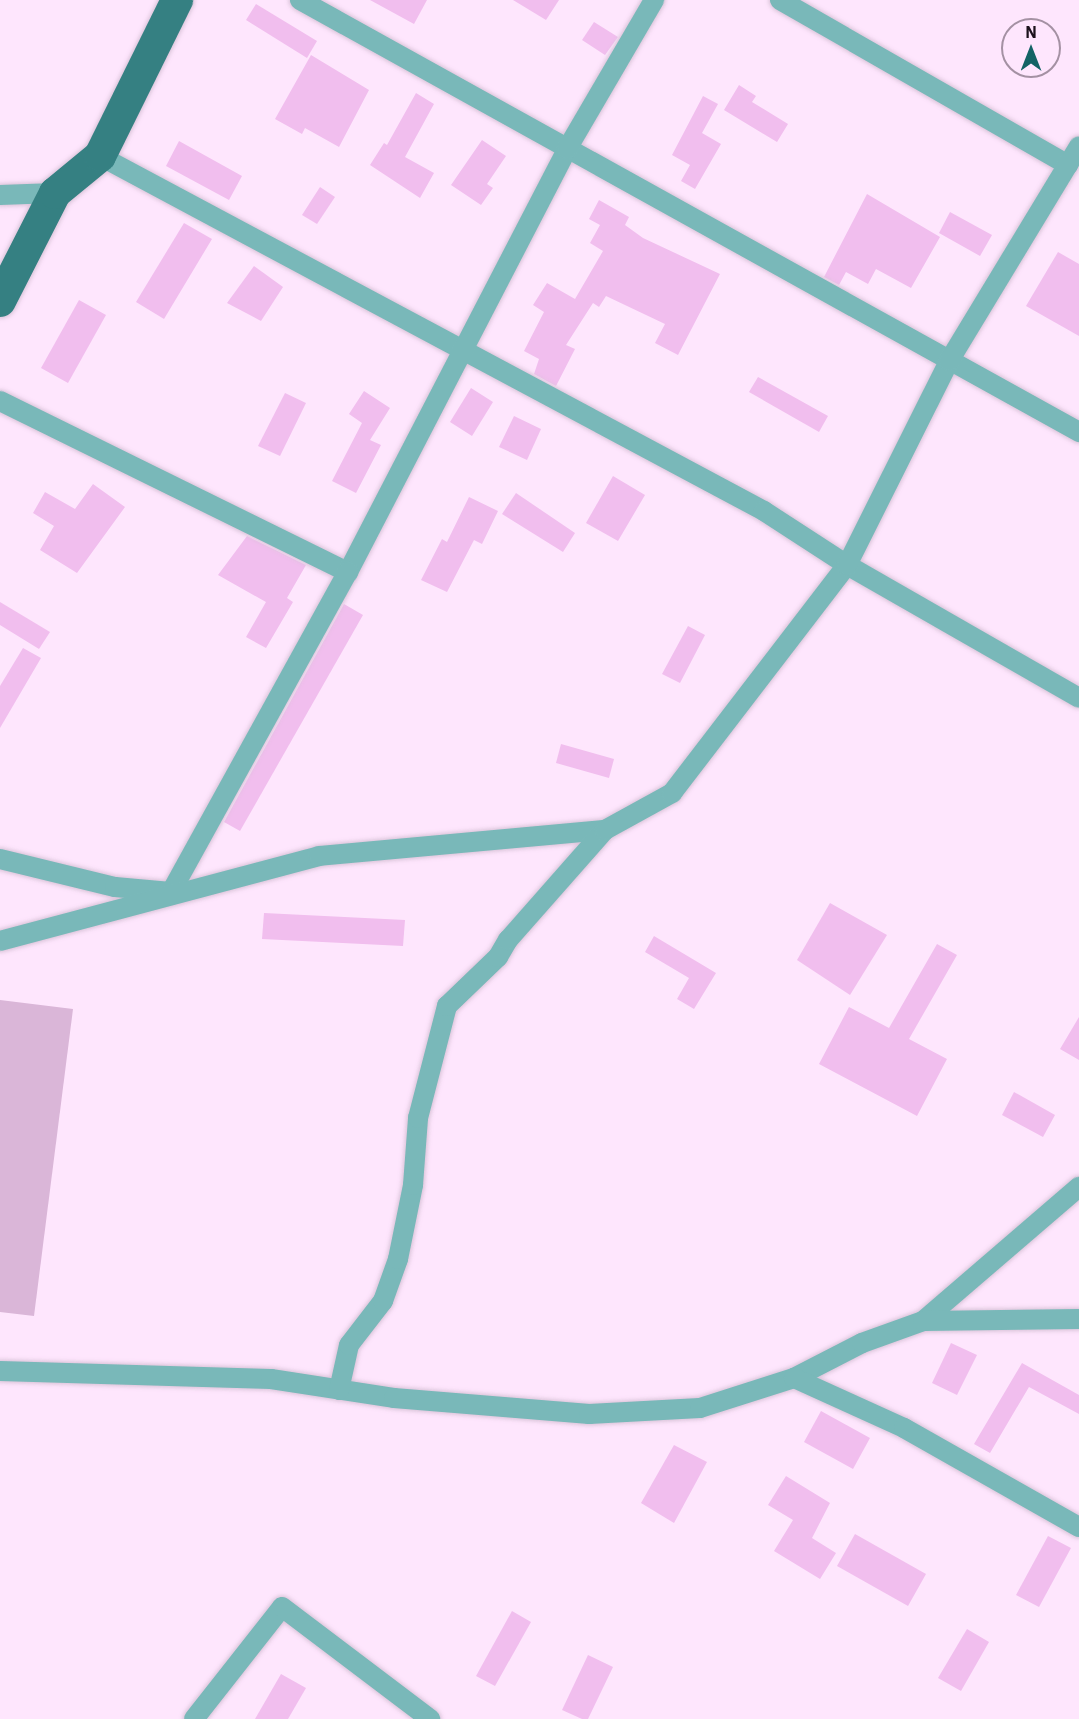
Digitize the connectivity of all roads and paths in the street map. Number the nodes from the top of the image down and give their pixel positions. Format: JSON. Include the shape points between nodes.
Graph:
{"nodes":[{"id":1,"x":177,"y":0,"type":"edge"},
{"id":2,"x":300,"y":0,"type":"edge"},
{"id":3,"x":654,"y":0,"type":"edge"},
{"id":4,"x":780,"y":0,"type":"edge"},
{"id":5,"x":1079,"y":146,"type":"edge"},
{"id":6,"x":567,"y":149,"type":"junction"},
{"id":7,"x":100,"y":156,"type":"junction"},
{"id":8,"x":1068,"y":165,"type":"junction"},
{"id":9,"x":55,"y":193,"type":"junction"},
{"id":10,"x":0,"y":195,"type":"edge"},
{"id":11,"x":0,"y":301,"type":"edge"},
{"id":12,"x":465,"y":348,"type":"junction"},
{"id":13,"x":949,"y":362,"type":"junction"},
{"id":14,"x":0,"y":401,"type":"edge"},
{"id":15,"x":1079,"y":432,"type":"edge"},
{"id":16,"x":847,"y":565,"type":"junction"},
{"id":17,"x":348,"y":572,"type":"junction"},
{"id":18,"x":1079,"y":698,"type":"edge"},
{"id":19,"x":605,"y":830,"type":"junction"},
{"id":20,"x":0,"y":859,"type":"edge"},
{"id":21,"x":171,"y":892,"type":"junction"},
{"id":22,"x":0,"y":941,"type":"edge"},
{"id":23,"x":1079,"y":1187,"type":"edge"},
{"id":24,"x":1079,"y":1319,"type":"edge"},
{"id":25,"x":923,"y":1321,"type":"junction"},
{"id":26,"x":0,"y":1371,"type":"edge"},
{"id":27,"x":795,"y":1378,"type":"junction"},
{"id":28,"x":339,"y":1390,"type":"junction"},
{"id":29,"x":1079,"y":1527,"type":"edge"},
{"id":30,"x":194,"y":1719,"type":"edge"},
{"id":31,"x":430,"y":1719,"type":"edge"}],
"edges":[{"from":1,"to":7,"type":"main road"},
{"from":2,"to":6,"type":"street"},
{"from":3,"to":6,"type":"street"},
{"from":4,"to":8,"type":"street"},
{"from":5,"to":8,"type":"street"},
{"from":6,"to":12,"type":"street"},
{"from":6,"to":13,"type":"street"},
{"from":7,"to":9,"type":"main road"},
{"from":7,"to":12,"type":"street"},
{"from":8,"to":13,"type":"street"},
{"from":9,"to":10,"type":"street"},
{"from":9,"to":11,"type":"main road"},
{"from":12,"to":16,"type":"street","via":[[764,511]]},
{"from":12,"to":17,"type":"street"},
{"from":13,"to":15,"type":"street"},
{"from":13,"to":16,"type":"street"},
{"from":14,"to":17,"type":"street"},
{"from":16,"to":18,"type":"street"},
{"from":16,"to":19,"type":"street","via":[[672,793]]},
{"from":17,"to":21,"type":"street"},
{"from":19,"to":21,"type":"street","via":[[319,856]]},
{"from":19,"to":28,"type":"street","via":[[508,940],[498,957],[447,1006],[418,1118],[413,1185],[392,1278],[383,1300],[349,1345]]},
{"from":20,"to":21,"type":"street","via":[[115,887]]},
{"from":21,"to":22,"type":"street","via":[[124,910]]},
{"from":23,"to":25,"type":"street"},
{"from":24,"to":25,"type":"street"},
{"from":25,"to":27,"type":"street","via":[[861,1344]]},
{"from":26,"to":28,"type":"street","via":[[271,1379]]},
{"from":27,"to":28,"type":"street","via":[[700,1408],[589,1414]]},
{"from":27,"to":29,"type":"street","via":[[904,1428]]},
{"from":30,"to":31,"type":"street","via":[[282,1606]]}]}
